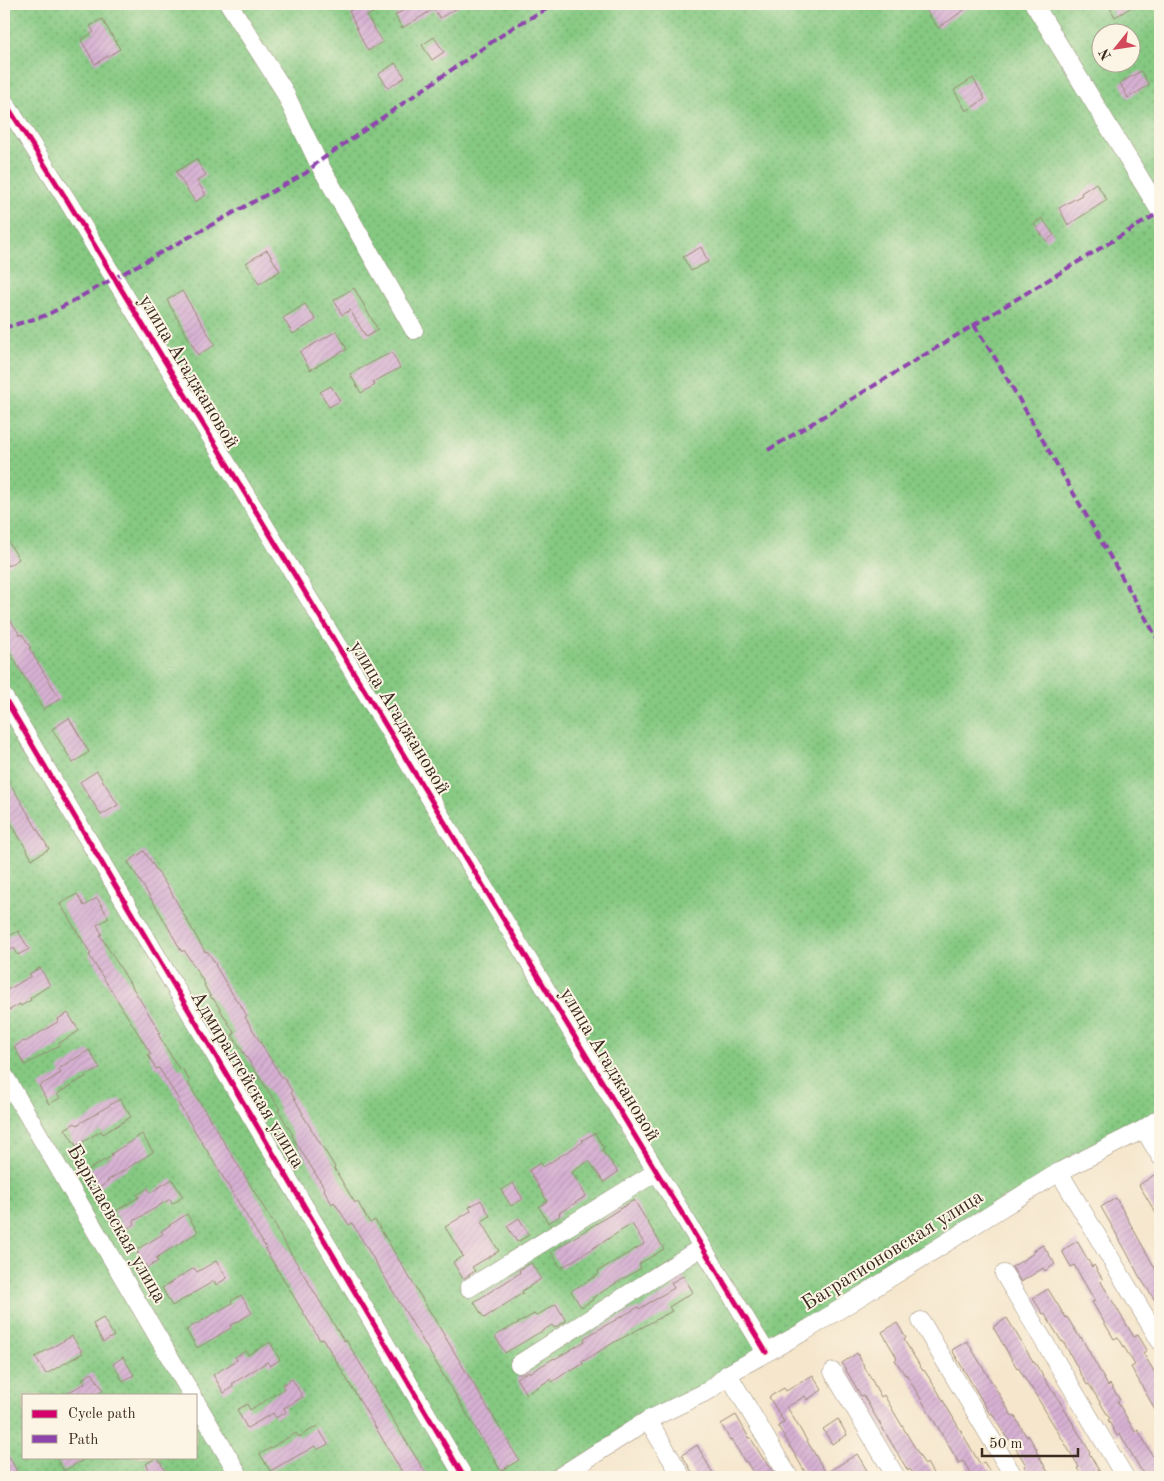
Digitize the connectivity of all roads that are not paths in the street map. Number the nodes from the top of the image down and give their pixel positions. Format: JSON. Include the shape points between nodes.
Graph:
{"nodes":[{"id":1,"x":229,"y":4,"type":"edge"},
{"id":2,"x":1034,"y":4,"type":"edge"},
{"id":3,"x":4,"y":102,"type":"edge"},
{"id":4,"x":1160,"y":210,"type":"edge"},
{"id":5,"x":414,"y":330,"type":"dead end"},
{"id":6,"x":4,"y":697,"type":"edge"},
{"id":7,"x":4,"y":1075,"type":"edge"},
{"id":8,"x":1160,"y":1118,"type":"edge"},
{"id":9,"x":1144,"y":1129,"type":"junction"},
{"id":10,"x":1160,"y":1156,"type":"edge"},
{"id":11,"x":656,"y":1172,"type":"junction"},
{"id":12,"x":1059,"y":1172,"type":"junction"},
{"id":13,"x":702,"y":1247,"type":"junction"},
{"id":14,"x":1004,"y":1274,"type":"dead end"},
{"id":15,"x":470,"y":1288,"type":"dead end"},
{"id":16,"x":921,"y":1321,"type":"dead end"},
{"id":17,"x":1160,"y":1341,"type":"edge"},
{"id":18,"x":766,"y":1352,"type":"junction"},
{"id":19,"x":519,"y":1364,"type":"dead end"},
{"id":20,"x":833,"y":1372,"type":"dead end"},
{"id":21,"x":728,"y":1374,"type":"junction"},
{"id":22,"x":191,"y":1394,"type":"edge"},
{"id":23,"x":198,"y":1405,"type":"edge"},
{"id":24,"x":648,"y":1420,"type":"junction"},
{"id":25,"x":240,"y":1477,"type":"edge"},
{"id":26,"x":464,"y":1477,"type":"edge"},
{"id":27,"x":559,"y":1477,"type":"edge"},
{"id":28,"x":682,"y":1477,"type":"edge"},
{"id":29,"x":789,"y":1477,"type":"edge"},
{"id":30,"x":896,"y":1477,"type":"edge"},
{"id":31,"x":1014,"y":1477,"type":"edge"},
{"id":32,"x":1124,"y":1477,"type":"edge"}],
"edges":[{"from":1,"to":5,"type":"street","via":[[283,89],[318,162]]},
{"from":2,"to":4,"type":"street"},
{"from":3,"to":11,"type":"street","name":"улица Агаджановой","via":[[67,200]]},
{"from":6,"to":26,"type":"street","name":"Адмиралтейская улица"},
{"from":7,"to":22,"type":"street","name":"Барклаевская улица"},
{"from":8,"to":9,"type":"street","name":"Багратионовская улица"},
{"from":9,"to":10,"type":"street"},
{"from":9,"to":12,"type":"street","name":"Багратионовская улица"},
{"from":11,"to":13,"type":"street","name":"улица Агаджановой"},
{"from":11,"to":15,"type":"street"},
{"from":12,"to":17,"type":"street"},
{"from":12,"to":18,"type":"street","name":"Багратионовская улица","via":[[805,1331]]},
{"from":13,"to":18,"type":"street","name":"улица Агаджановой"},
{"from":13,"to":19,"type":"street"},
{"from":14,"to":32,"type":"street"},
{"from":16,"to":31,"type":"street"},
{"from":18,"to":21,"type":"street","name":"Багратионовская улица"},
{"from":20,"to":30,"type":"street"},
{"from":21,"to":24,"type":"street","name":"Багратионовская улица","via":[[710,1390]]},
{"from":21,"to":29,"type":"street"},
{"from":23,"to":25,"type":"street"},
{"from":24,"to":27,"type":"street","name":"Багратионовская улица"},
{"from":24,"to":28,"type":"street"}]}
